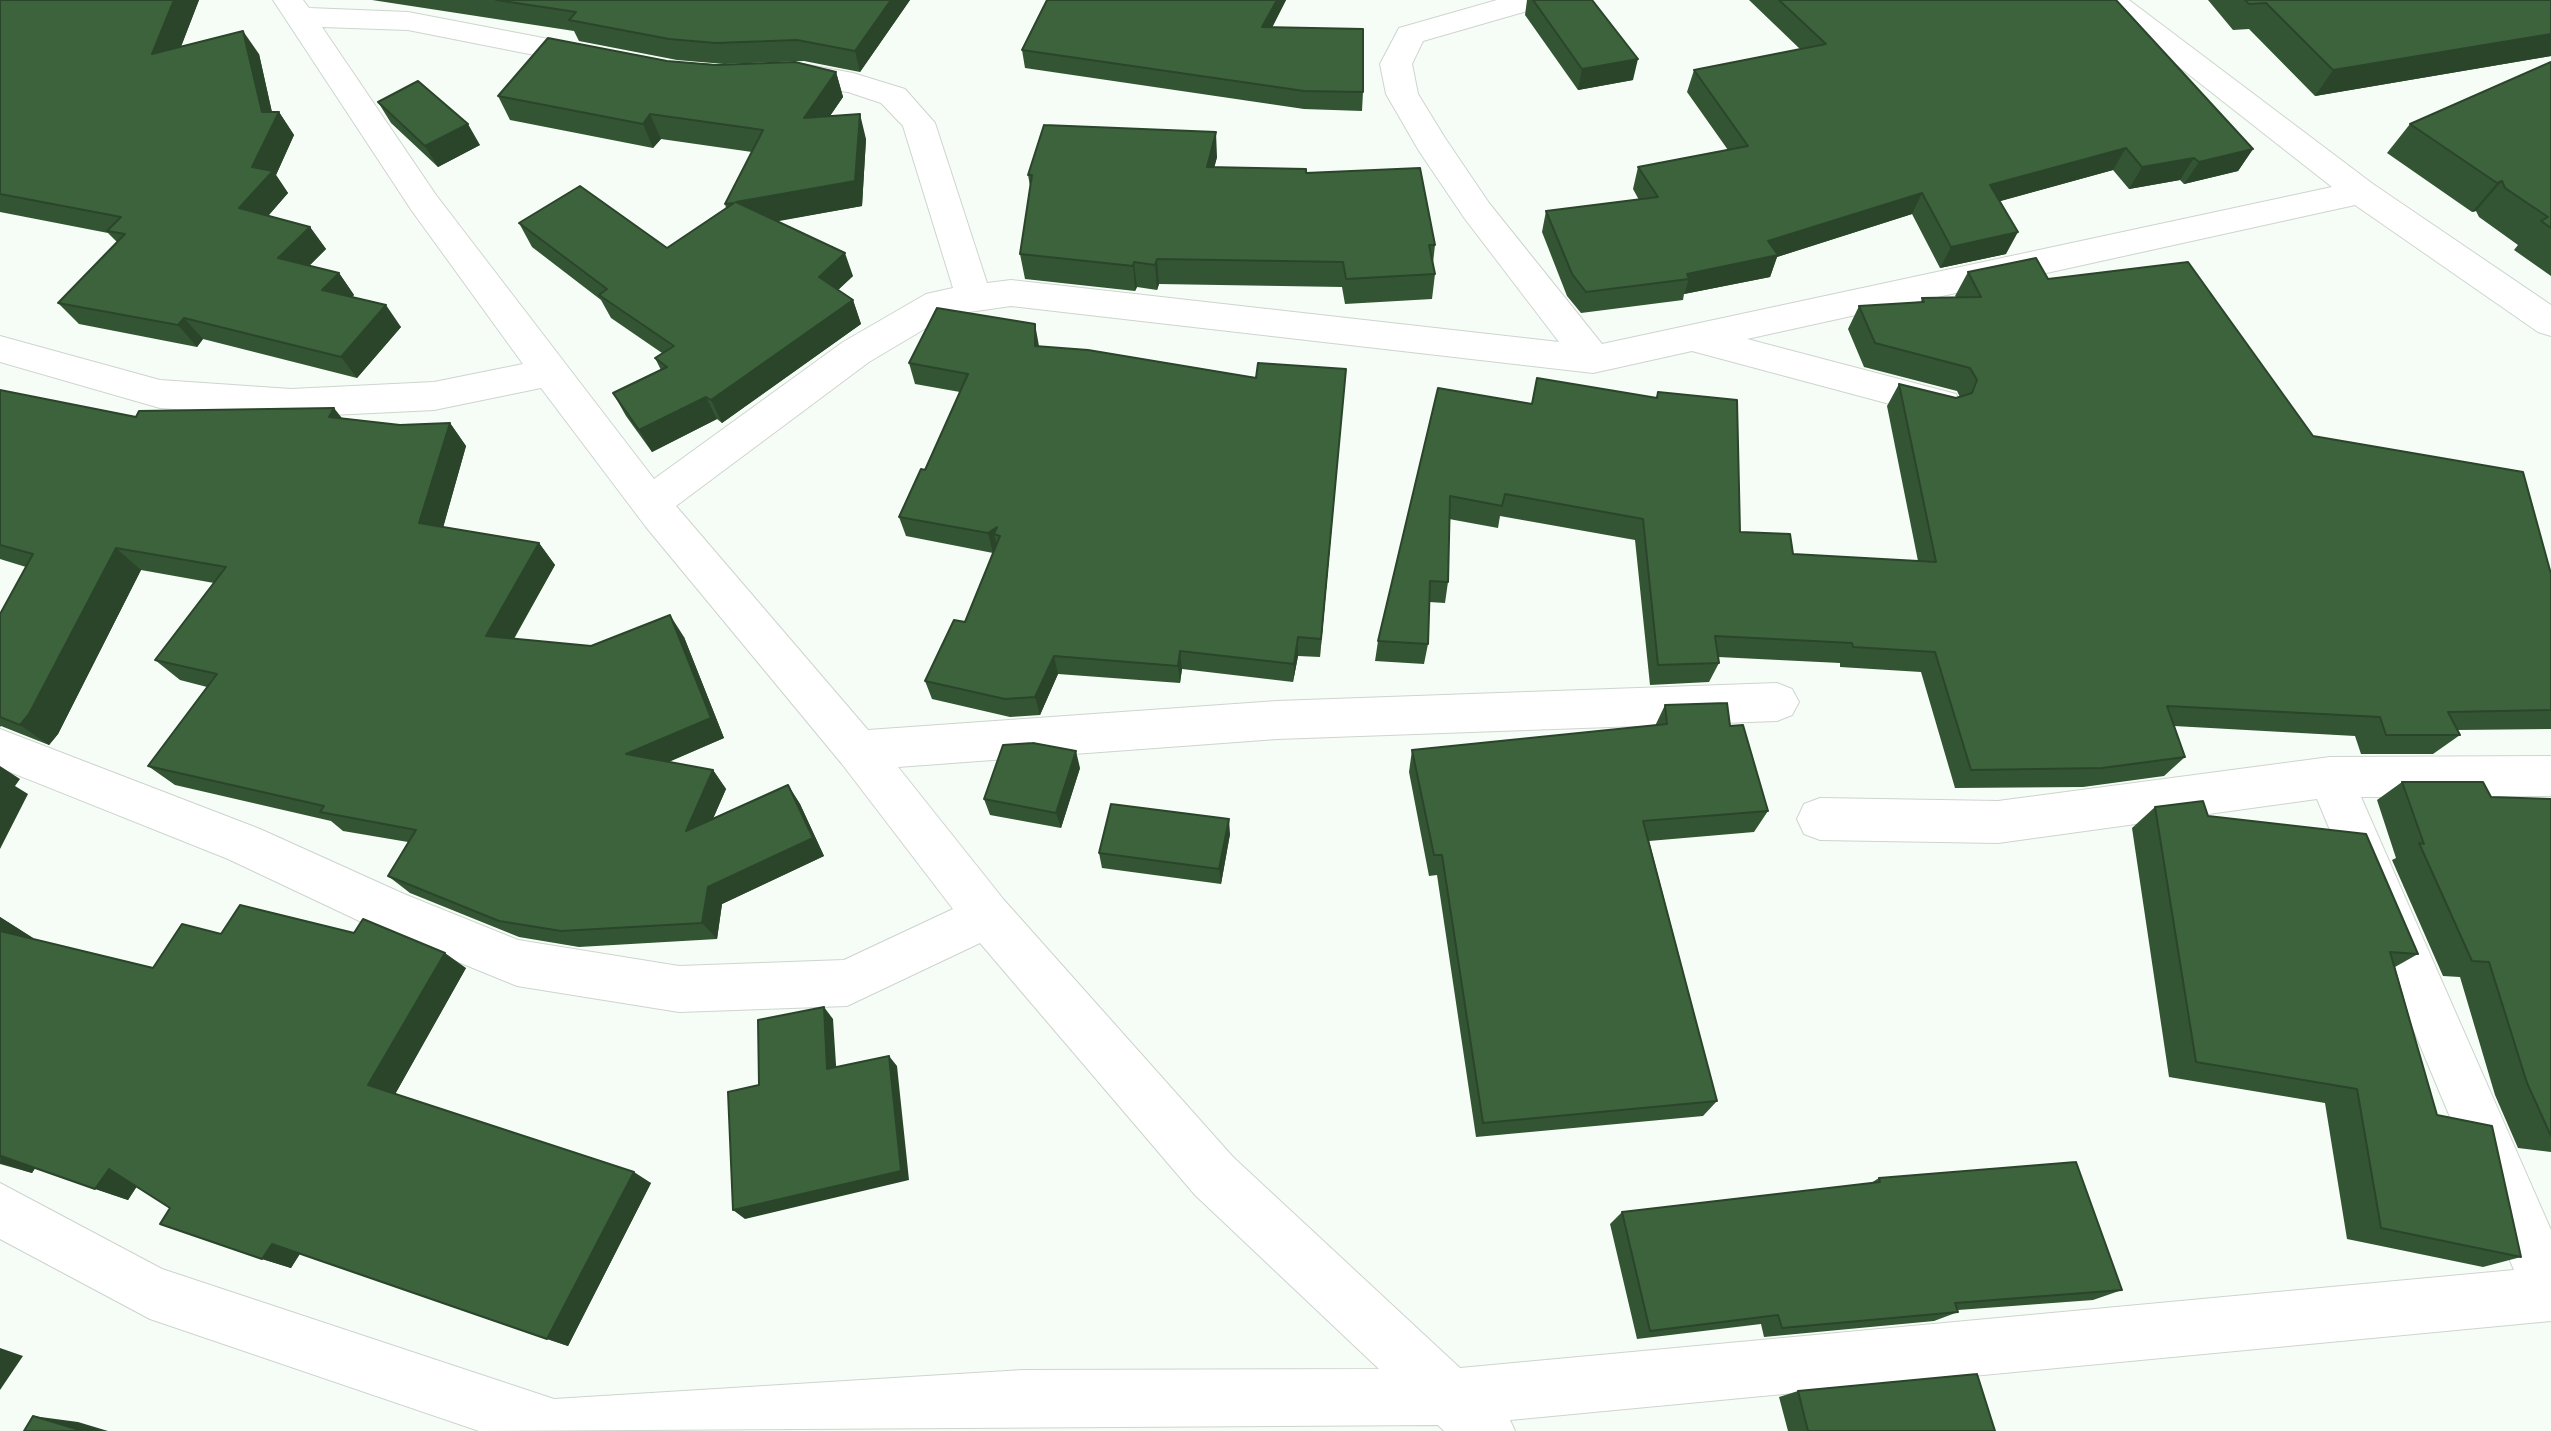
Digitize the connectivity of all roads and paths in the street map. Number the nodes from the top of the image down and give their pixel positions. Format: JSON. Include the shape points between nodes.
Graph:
{"nodes":[{"id":1,"x":1530,"y":0,"type":"edge"},
{"id":2,"x":2109,"y":0,"type":"edge"},
{"id":3,"x":295,"y":9,"type":"edge"},
{"id":4,"x":630,"y":64,"type":"edge"},
{"id":5,"x":756,"y":76,"type":"edge"},
{"id":6,"x":2361,"y":192,"type":"junction"},
{"id":7,"x":974,"y":298,"type":"junction"},
{"id":8,"x":2551,"y":323,"type":"edge"},
{"id":9,"x":1695,"y":338,"type":"junction"},
{"id":10,"x":0,"y":349,"type":"edge"},
{"id":11,"x":1593,"y":359,"type":"junction"},
{"id":12,"x":550,"y":372,"type":"junction"},
{"id":13,"x":1942,"y":404,"type":"edge"},
{"id":14,"x":651,"y":503,"type":"junction"},
{"id":15,"x":1777,"y":702,"type":"dead end"},
{"id":16,"x":0,"y":748,"type":"edge"},
{"id":17,"x":858,"y":750,"type":"junction"},
{"id":18,"x":2551,"y":776,"type":"edge"},
{"id":19,"x":2330,"y":777,"type":"junction"},
{"id":20,"x":1820,"y":819,"type":"dead end"},
{"id":21,"x":987,"y":916,"type":"junction"},
{"id":22,"x":0,"y":1210,"type":"edge"},
{"id":23,"x":1469,"y":1414,"type":"edge"}],
"edges":[{"from":1,"to":11,"type":"street","via":[[1410,35],[1396,64],[1402,94],[1477,211]]},
{"from":2,"to":6,"type":"street"},
{"from":3,"to":4,"type":"street","via":[[408,21]]},
{"from":3,"to":12,"type":"street","via":[[424,203]]},
{"from":5,"to":7,"type":"street","via":[[803,74],[893,96],[918,123]]},
{"from":6,"to":8,"type":"street"},
{"from":6,"to":9,"type":"street"},
{"from":7,"to":11,"type":"street","via":[[1011,293]]},
{"from":7,"to":14,"type":"street","via":[[939,303],[856,352]]},
{"from":9,"to":11,"type":"street"},
{"from":9,"to":13,"type":"street"},
{"from":10,"to":12,"type":"street","via":[[160,394],[291,403],[434,396]]},
{"from":12,"to":14,"type":"street"},
{"from":14,"to":17,"type":"street"},
{"from":15,"to":17,"type":"street","via":[[1277,720]]},
{"from":16,"to":21,"type":"street","via":[[244,844],[517,963],[679,989],[847,983]]},
{"from":17,"to":21,"type":"street"},
{"from":18,"to":19,"type":"street"},
{"from":19,"to":20,"type":"street","via":[[1998,822]]},
{"from":19,"to":23,"type":"street","via":[[2551,1294]]},
{"from":21,"to":23,"type":"street","via":[[1214,1176]]},
{"from":22,"to":23,"type":"street","via":[[150,1292],[554,1428],[1023,1398]]}]}
